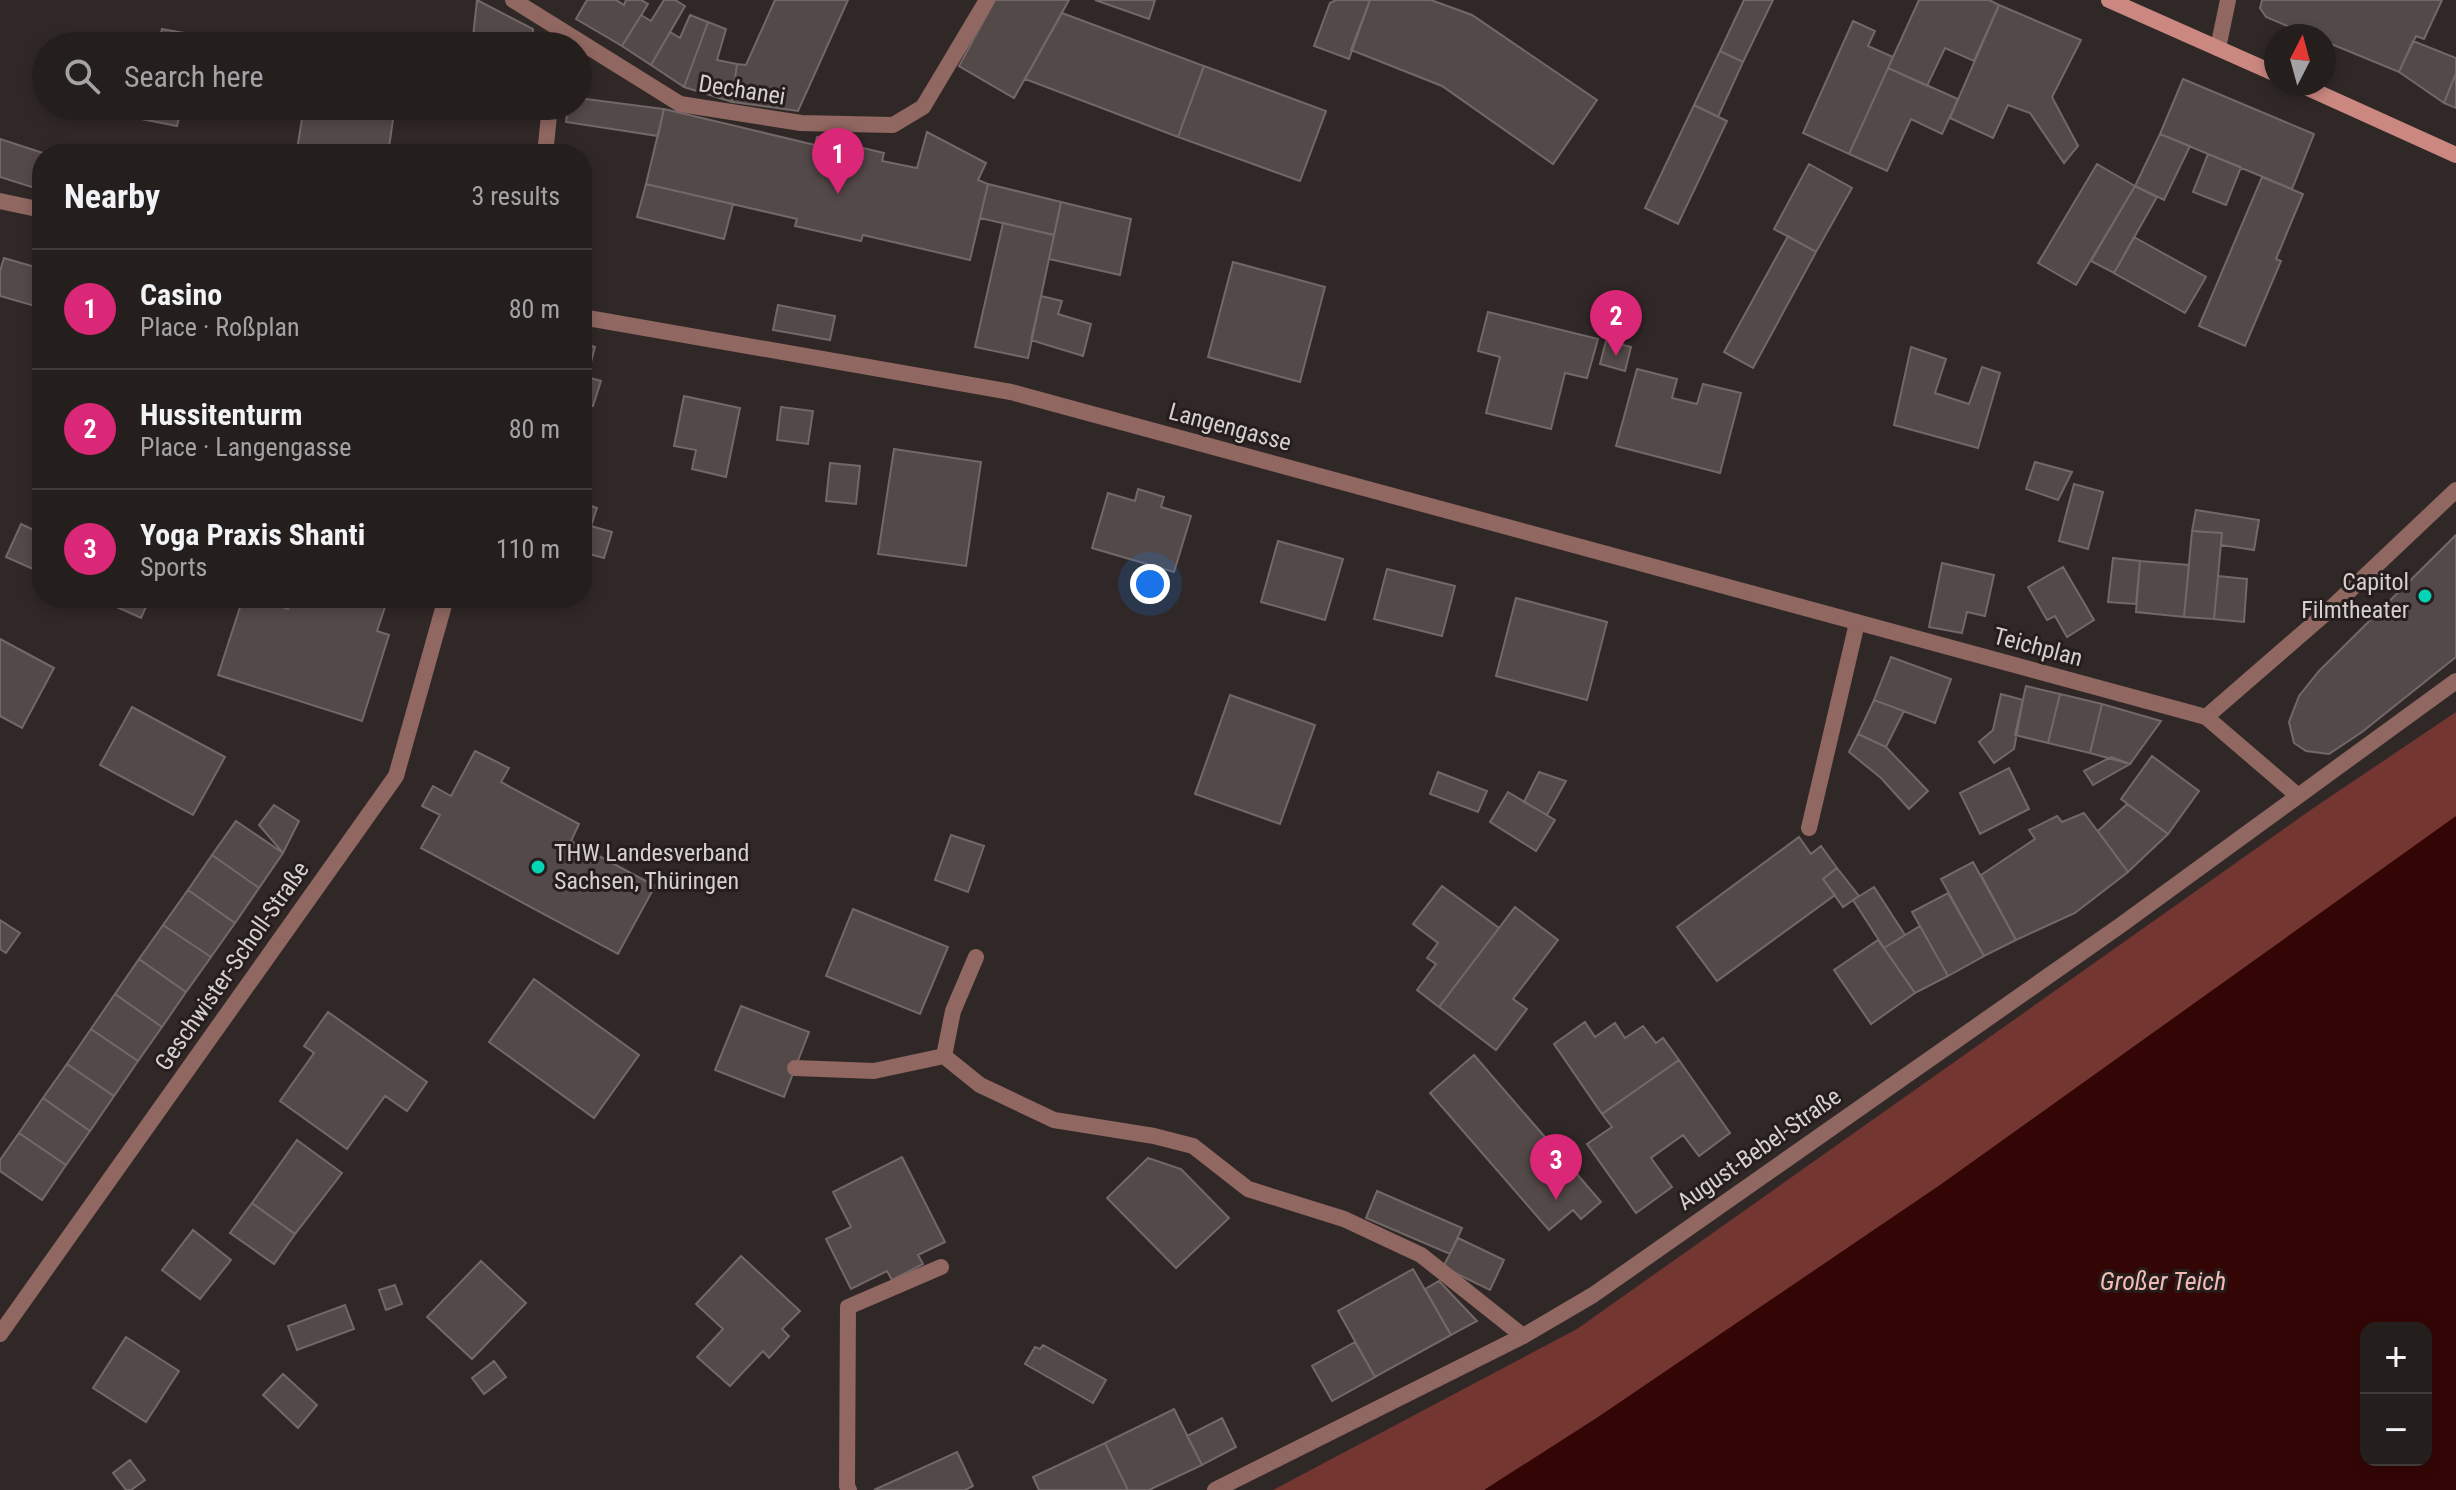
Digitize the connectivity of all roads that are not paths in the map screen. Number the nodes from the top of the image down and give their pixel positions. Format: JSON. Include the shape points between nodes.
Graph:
{"nodes":[{"id":1,"x":513,"y":0,"type":"edge"},
{"id":2,"x":987,"y":0,"type":"edge"},
{"id":3,"x":2109,"y":0,"type":"edge"},
{"id":4,"x":2228,"y":0,"type":"edge"},
{"id":5,"x":559,"y":27,"type":"junction"},
{"id":6,"x":558,"y":32,"type":"edge"},
{"id":7,"x":567,"y":32,"type":"edge"},
{"id":8,"x":592,"y":48,"type":"edge"},
{"id":9,"x":2218,"y":48,"type":"junction"},
{"id":10,"x":2264,"y":69,"type":"edge"},
{"id":11,"x":2326,"y":96,"type":"edge"},
{"id":12,"x":549,"y":120,"type":"edge"},
{"id":13,"x":546,"y":144,"type":"edge"},
{"id":14,"x":2456,"y":155,"type":"edge"},
{"id":15,"x":0,"y":201,"type":"edge"},
{"id":16,"x":32,"y":208,"type":"edge"},
{"id":17,"x":592,"y":319,"type":"edge"},
{"id":18,"x":2456,"y":490,"type":"edge"},
{"id":19,"x":443,"y":608,"type":"edge"},
{"id":20,"x":1857,"y":623,"type":"junction"},
{"id":21,"x":2456,"y":681,"type":"edge"},
{"id":22,"x":2206,"y":717,"type":"junction"},
{"id":23,"x":2297,"y":795,"type":"junction"},
{"id":24,"x":1809,"y":828,"type":"dead end"},
{"id":25,"x":976,"y":957,"type":"dead end"},
{"id":26,"x":944,"y":1056,"type":"junction"},
{"id":27,"x":795,"y":1068,"type":"dead end"},
{"id":28,"x":941,"y":1267,"type":"dead end"},
{"id":29,"x":6,"y":1312,"type":"edge"},
{"id":30,"x":0,"y":1334,"type":"edge"},
{"id":31,"x":1523,"y":1336,"type":"junction"},
{"id":32,"x":849,"y":1490,"type":"edge"},
{"id":33,"x":1215,"y":1490,"type":"edge"}],
"edges":[{"from":1,"to":5,"type":"street","name":"Dechanei"},
{"from":2,"to":8,"type":"street","name":"Dechanei","via":[[923,107],[893,125],[801,123],[680,104]]},
{"from":3,"to":9,"type":"street"},
{"from":4,"to":9,"type":"street"},
{"from":5,"to":6,"type":"street"},
{"from":5,"to":7,"type":"street","name":"Dechanei"},
{"from":9,"to":10,"type":"street"},
{"from":11,"to":14,"type":"street"},
{"from":12,"to":13,"type":"street"},
{"from":15,"to":16,"type":"street"},
{"from":17,"to":20,"type":"street","name":"Langengasse","via":[[1011,392]]},
{"from":18,"to":22,"type":"street"},
{"from":19,"to":29,"type":"street","name":"Geschwister-Scholl-Straße","via":[[396,776]]},
{"from":20,"to":22,"type":"street","name":"Teichplan"},
{"from":20,"to":24,"type":"street"},
{"from":21,"to":23,"type":"street"},
{"from":22,"to":23,"type":"street","name":"Teichplan"},
{"from":23,"to":31,"type":"street","name":"August-Bebel-Straße","via":[[1619,1277]]},
{"from":25,"to":26,"type":"street","via":[[953,1011]]},
{"from":26,"to":27,"type":"street","via":[[874,1071]]},
{"from":26,"to":31,"type":"street","via":[[980,1085],[1054,1120],[1193,1146],[1248,1189],[1344,1219],[1421,1255]]},
{"from":28,"to":32,"type":"street","via":[[848,1307]]},
{"from":29,"to":30,"type":"street","name":"Geschwister-Scholl-Straße"},
{"from":31,"to":33,"type":"street","name":"August-Bebel-Straße"}]}
